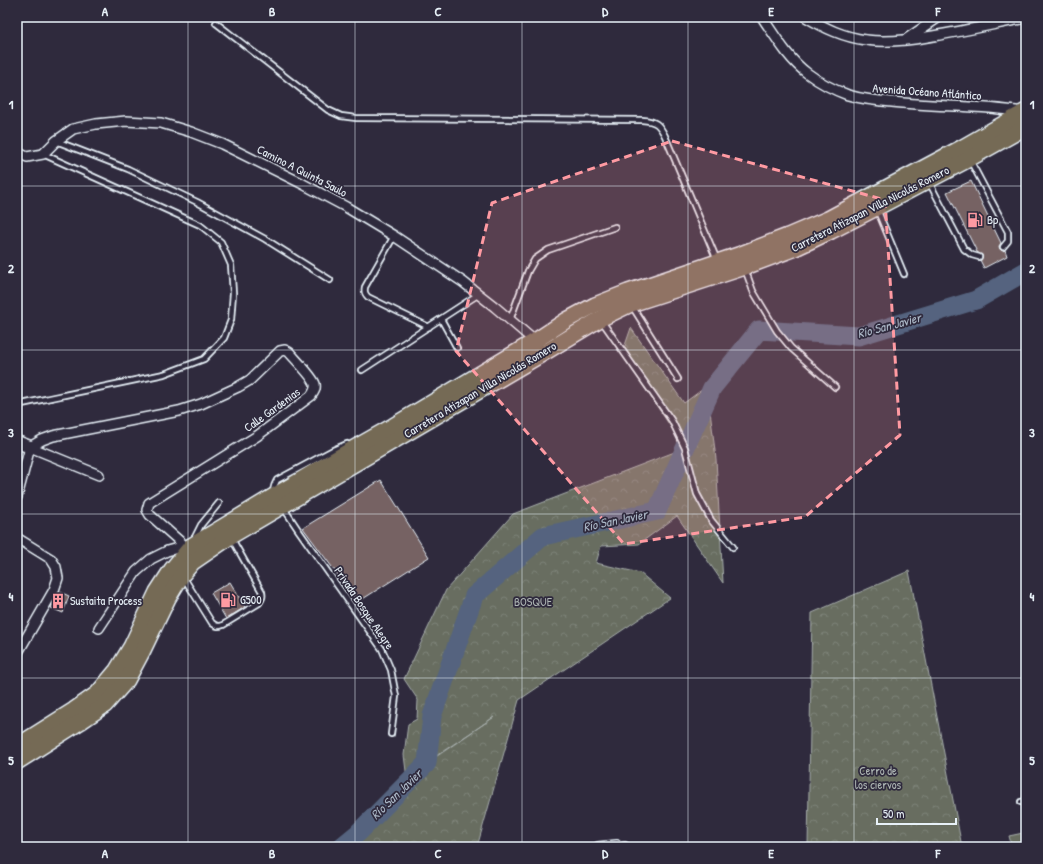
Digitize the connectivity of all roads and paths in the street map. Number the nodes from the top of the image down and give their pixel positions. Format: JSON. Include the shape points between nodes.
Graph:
{"nodes":[{"id":1,"x":762,"y":17,"type":"edge"},
{"id":2,"x":806,"y":17,"type":"edge"},
{"id":3,"x":939,"y":17,"type":"edge"},
{"id":4,"x":1026,"y":18,"type":"edge"},
{"id":5,"x":216,"y":24,"type":"dead end"},
{"id":6,"x":905,"y":40,"type":"junction"},
{"id":7,"x":1025,"y":116,"type":"edge"},
{"id":8,"x":56,"y":141,"type":"junction"},
{"id":9,"x":17,"y":152,"type":"edge"},
{"id":10,"x":966,"y":153,"type":"junction"},
{"id":11,"x":43,"y":154,"type":"junction"},
{"id":12,"x":925,"y":174,"type":"junction"},
{"id":13,"x":876,"y":208,"type":"junction"},
{"id":14,"x":615,"y":227,"type":"dead end"},
{"id":15,"x":394,"y":236,"type":"junction"},
{"id":16,"x":1003,"y":247,"type":"dead end"},
{"id":17,"x":979,"y":257,"type":"dead end"},
{"id":18,"x":718,"y":262,"type":"junction"},
{"id":19,"x":744,"y":267,"type":"junction"},
{"id":20,"x":904,"y":274,"type":"dead end"},
{"id":21,"x":330,"y":280,"type":"dead end"},
{"id":22,"x":479,"y":294,"type":"junction"},
{"id":23,"x":631,"y":304,"type":"junction"},
{"id":24,"x":441,"y":319,"type":"junction"},
{"id":25,"x":600,"y":319,"type":"junction"},
{"id":26,"x":510,"y":320,"type":"junction"},
{"id":27,"x":567,"y":320,"type":"junction"},
{"id":28,"x":429,"y":327,"type":"junction"},
{"id":29,"x":574,"y":334,"type":"junction"},
{"id":30,"x":535,"y":341,"type":"junction"},
{"id":31,"x":457,"y":348,"type":"dead end"},
{"id":32,"x":547,"y":351,"type":"junction"},
{"id":33,"x":362,"y":370,"type":"dead end"},
{"id":34,"x":678,"y":379,"type":"dead end"},
{"id":35,"x":835,"y":387,"type":"dead end"},
{"id":36,"x":17,"y":405,"type":"edge"},
{"id":37,"x":17,"y":442,"type":"edge"},
{"id":38,"x":30,"y":447,"type":"junction"},
{"id":39,"x":99,"y":475,"type":"dead end"},
{"id":40,"x":17,"y":497,"type":"edge"},
{"id":41,"x":278,"y":501,"type":"junction"},
{"id":42,"x":218,"y":502,"type":"dead end"},
{"id":43,"x":231,"y":536,"type":"junction"},
{"id":44,"x":17,"y":538,"type":"edge"},
{"id":45,"x":188,"y":546,"type":"junction"},
{"id":46,"x":733,"y":547,"type":"dead end"},
{"id":47,"x":182,"y":575,"type":"junction"},
{"id":48,"x":99,"y":628,"type":"dead end"},
{"id":49,"x":17,"y":654,"type":"edge"},
{"id":50,"x":391,"y":734,"type":"dead end"},
{"id":51,"x":17,"y":746,"type":"edge"},
{"id":52,"x":17,"y":762,"type":"edge"},
{"id":53,"x":1026,"y":800,"type":"edge"},
{"id":54,"x":1020,"y":802,"type":"dead end"},
{"id":55,"x":598,"y":847,"type":"edge"},
{"id":56,"x":624,"y":847,"type":"edge"}],
"edges":[{"from":1,"to":7,"type":"street","name":"Avenida Océano Atlántico","via":[[806,73],[847,94],[906,104],[1001,109]]},
{"from":2,"to":6,"type":"street","via":[[843,35],[865,40]]},
{"from":3,"to":6,"type":"street"},
{"from":4,"to":6,"type":"street"},
{"from":5,"to":18,"type":"lane","via":[[328,110],[341,116],[652,121],[660,126],[665,136]]},
{"from":7,"to":10,"type":"main road","name":"Carretera Atizapan Villa Nicolás Romero"},
{"from":8,"to":11,"type":"street","name":"Camino A Quinta Saulo"},
{"from":8,"to":15,"type":"street","name":"Camino A Quinta Saulo","via":[[73,129],[96,124],[126,121],[161,123],[191,132],[301,183]]},
{"from":8,"to":21,"type":"lane","via":[[128,169],[197,202],[265,239]]},
{"from":9,"to":11,"type":"street","via":[[27,157]]},
{"from":10,"to":12,"type":"main road","name":"Carretera Atizapan Villa Nicolás Romero"},
{"from":10,"to":16,"type":"lane","via":[[1008,232],[1008,241]]},
{"from":11,"to":36,"type":"lane","via":[[200,225],[221,242],[231,265],[231,320],[224,338],[204,359],[164,374]]},
{"from":12,"to":13,"type":"main road","name":"Carretera Atizapan Villa Nicolás Romero"},
{"from":12,"to":17,"type":"lane","via":[[964,249]]},
{"from":12,"to":18,"type":"main road","name":"Carretera Atizapan Villa Nicolás Romero","via":[[828,219]]},
{"from":13,"to":19,"type":"main road","name":"Carretera Atizapan Villa Nicolás Romero","via":[[793,249]]},
{"from":13,"to":20,"type":"lane"},
{"from":14,"to":26,"type":"lane","via":[[548,250],[535,259]]},
{"from":15,"to":22,"type":"street","name":"Camino A Quinta Saulo"},
{"from":15,"to":28,"type":"lane","via":[[365,287],[365,294]]},
{"from":18,"to":27,"type":"main road","name":"Carretera Atizapan Villa Nicolás Romero","via":[[628,292]]},
{"from":19,"to":23,"type":"main road","name":"Carretera Atizapan Villa Nicolás Romero"},
{"from":19,"to":35,"type":"lane","via":[[753,291],[777,331],[791,348]]},
{"from":22,"to":24,"type":"lane"},
{"from":22,"to":26,"type":"street","name":"Camino A Quinta Saulo"},
{"from":23,"to":25,"type":"main road","name":"Carretera Atizapan Villa Nicolás Romero"},
{"from":23,"to":34,"type":"lane"},
{"from":24,"to":28,"type":"lane"},
{"from":24,"to":31,"type":"lane"},
{"from":25,"to":29,"type":"main road","name":"Carretera Atizapan Villa Nicolás Romero"},
{"from":25,"to":46,"type":"lane","via":[[672,421],[685,448],[697,494],[711,520]]},
{"from":26,"to":30,"type":"street","name":"Camino A Quinta Saulo"},
{"from":27,"to":29,"type":"lane"},
{"from":27,"to":30,"type":"main road","name":"Carretera Atizapan Villa Nicolás Romero"},
{"from":28,"to":33,"type":"lane"},
{"from":29,"to":32,"type":"main road","name":"Carretera Atizapan Villa Nicolás Romero"},
{"from":30,"to":32,"type":"street","name":"Camino A Quinta Saulo"},
{"from":30,"to":41,"type":"main road","name":"Carretera Atizapan Villa Nicolás Romero","via":[[347,452]]},
{"from":32,"to":41,"type":"main road","name":"Carretera Atizapan Villa Nicolás Romero"},
{"from":37,"to":38,"type":"street"},
{"from":38,"to":39,"type":"street"},
{"from":38,"to":40,"type":"street"},
{"from":38,"to":45,"type":"street","name":"Calle Gardenias","via":[[53,436],[179,411],[201,404],[250,380],[280,351],[289,352],[313,380],[315,391],[311,396],[233,452],[149,503],[147,510],[150,515]]},
{"from":41,"to":43,"type":"main road","name":"Carretera Atizapan Villa Nicolás Romero"},
{"from":41,"to":45,"type":"main road","name":"Carretera Atizapan Villa Nicolás Romero"},
{"from":41,"to":50,"type":"lane","name":"Privada Bosque Alegre","via":[[382,649],[391,670],[396,696]]},
{"from":42,"to":45,"type":"lane"},
{"from":43,"to":47,"type":"main road","name":"Carretera Atizapan Villa Nicolás Romero","via":[[193,562]]},
{"from":43,"to":47,"type":"lane","via":[[262,592],[262,600],[259,603],[223,625],[215,626]]},
{"from":44,"to":49,"type":"street","via":[[51,559],[58,578],[54,590]]},
{"from":45,"to":48,"type":"street","via":[[167,551],[151,559],[136,572]]},
{"from":45,"to":51,"type":"main road","name":"Carretera Atizapan Villa Nicolás Romero","via":[[157,592],[117,670],[97,694]]},
{"from":47,"to":52,"type":"main road","name":"Carretera Atizapan Villa Nicolás Romero","via":[[127,680],[105,705]]},
{"from":53,"to":54,"type":"lane"},
{"from":55,"to":56,"type":"street"}]}
